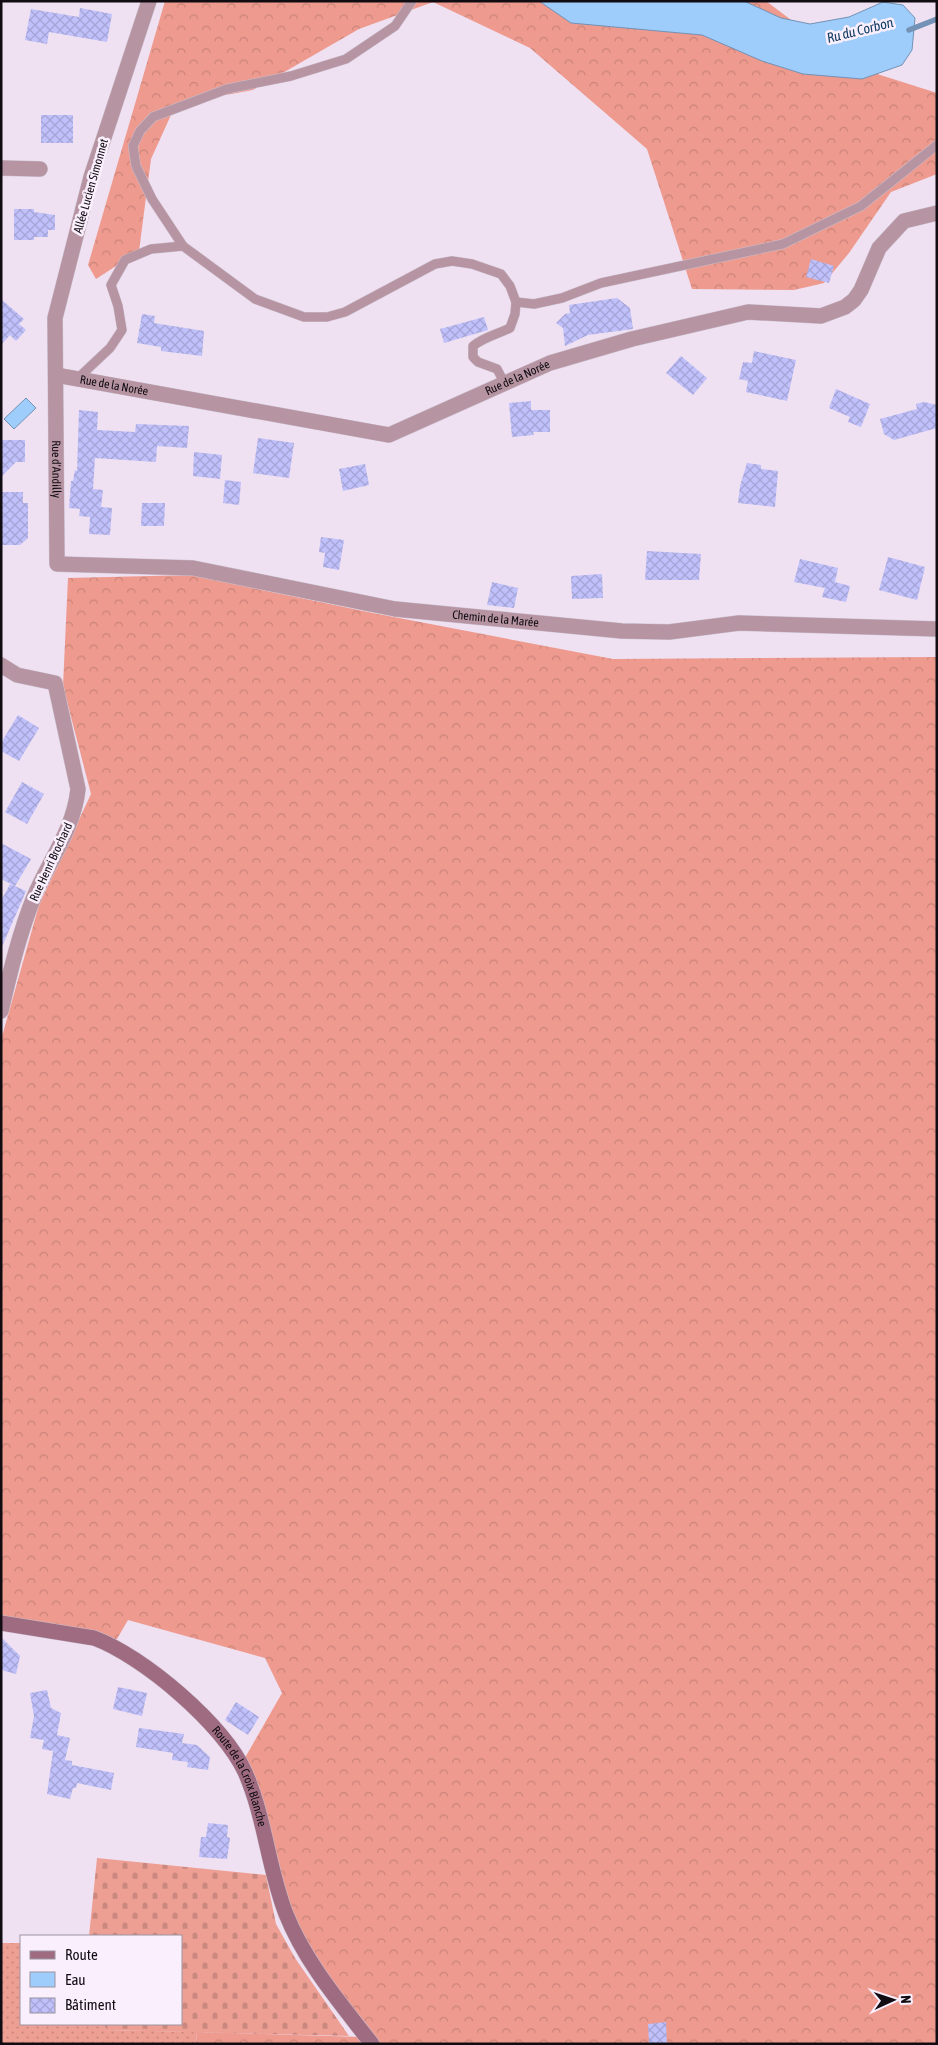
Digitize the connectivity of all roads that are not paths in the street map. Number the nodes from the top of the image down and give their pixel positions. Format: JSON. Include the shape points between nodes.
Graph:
{"nodes":[{"id":1,"x":149,"y":1,"type":"edge"},
{"id":2,"x":412,"y":1,"type":"edge"},
{"id":3,"x":937,"y":145,"type":"edge"},
{"id":4,"x":1,"y":168,"type":"edge"},
{"id":5,"x":40,"y":169,"type":"dead end"},
{"id":6,"x":937,"y":213,"type":"edge"},
{"id":7,"x":183,"y":246,"type":"junction"},
{"id":8,"x":516,"y":302,"type":"junction"},
{"id":9,"x":56,"y":375,"type":"junction"},
{"id":10,"x":77,"y":379,"type":"junction"},
{"id":11,"x":505,"y":384,"type":"junction"},
{"id":12,"x":56,"y":564,"type":"joint"},
{"id":13,"x":937,"y":629,"type":"edge"},
{"id":14,"x":1,"y":665,"type":"edge"},
{"id":15,"x":1,"y":1011,"type":"edge"},
{"id":16,"x":1,"y":1623,"type":"edge"},
{"id":17,"x":372,"y":2044,"type":"edge"}],
"edges":[{"from":1,"to":9,"type":"street","name":"Allée Lucien Simonnet","via":[[92,177],[55,318]]},
{"from":2,"to":7,"type":"lane","via":[[395,26],[346,60],[291,76],[227,89],[153,117],[140,131],[133,146],[136,166],[152,199]]},
{"from":3,"to":8,"type":"lane","via":[[861,206],[783,244],[601,284],[562,298],[534,304]]},
{"from":4,"to":5,"type":"street"},
{"from":6,"to":11,"type":"street","name":"Rue de la Norée","via":[[904,222],[879,248],[861,290],[845,307],[821,316],[748,312],[632,339],[550,363]]},
{"from":7,"to":8,"type":"lane","via":[[255,299],[304,317],[326,317],[345,312],[435,264],[452,261],[501,274]]},
{"from":7,"to":10,"type":"lane","via":[[151,249],[125,260],[111,285],[122,330],[110,348]]},
{"from":8,"to":11,"type":"lane","via":[[510,328],[473,346],[473,356],[478,362],[497,370]]},
{"from":9,"to":10,"type":"street","name":"Rue de la Norée"},
{"from":9,"to":12,"type":"street","name":"Rue d'Andilly"},
{"from":10,"to":11,"type":"street","name":"Rue de la Norée","via":[[388,435]]},
{"from":12,"to":13,"type":"street","name":"Chemin de la Marée","via":[[193,568],[395,609],[622,632],[669,632],[740,623]]},
{"from":14,"to":15,"type":"street","name":"Rue Henri Brochard","via":[[17,675],[55,683],[78,789],[76,806],[64,839],[33,900]]},
{"from":16,"to":17,"type":"main road","name":"Route de la Croix Blanche","via":[[106,1642],[137,1662],[219,1732],[245,1773],[278,1890],[294,1931],[326,1983]]}]}
